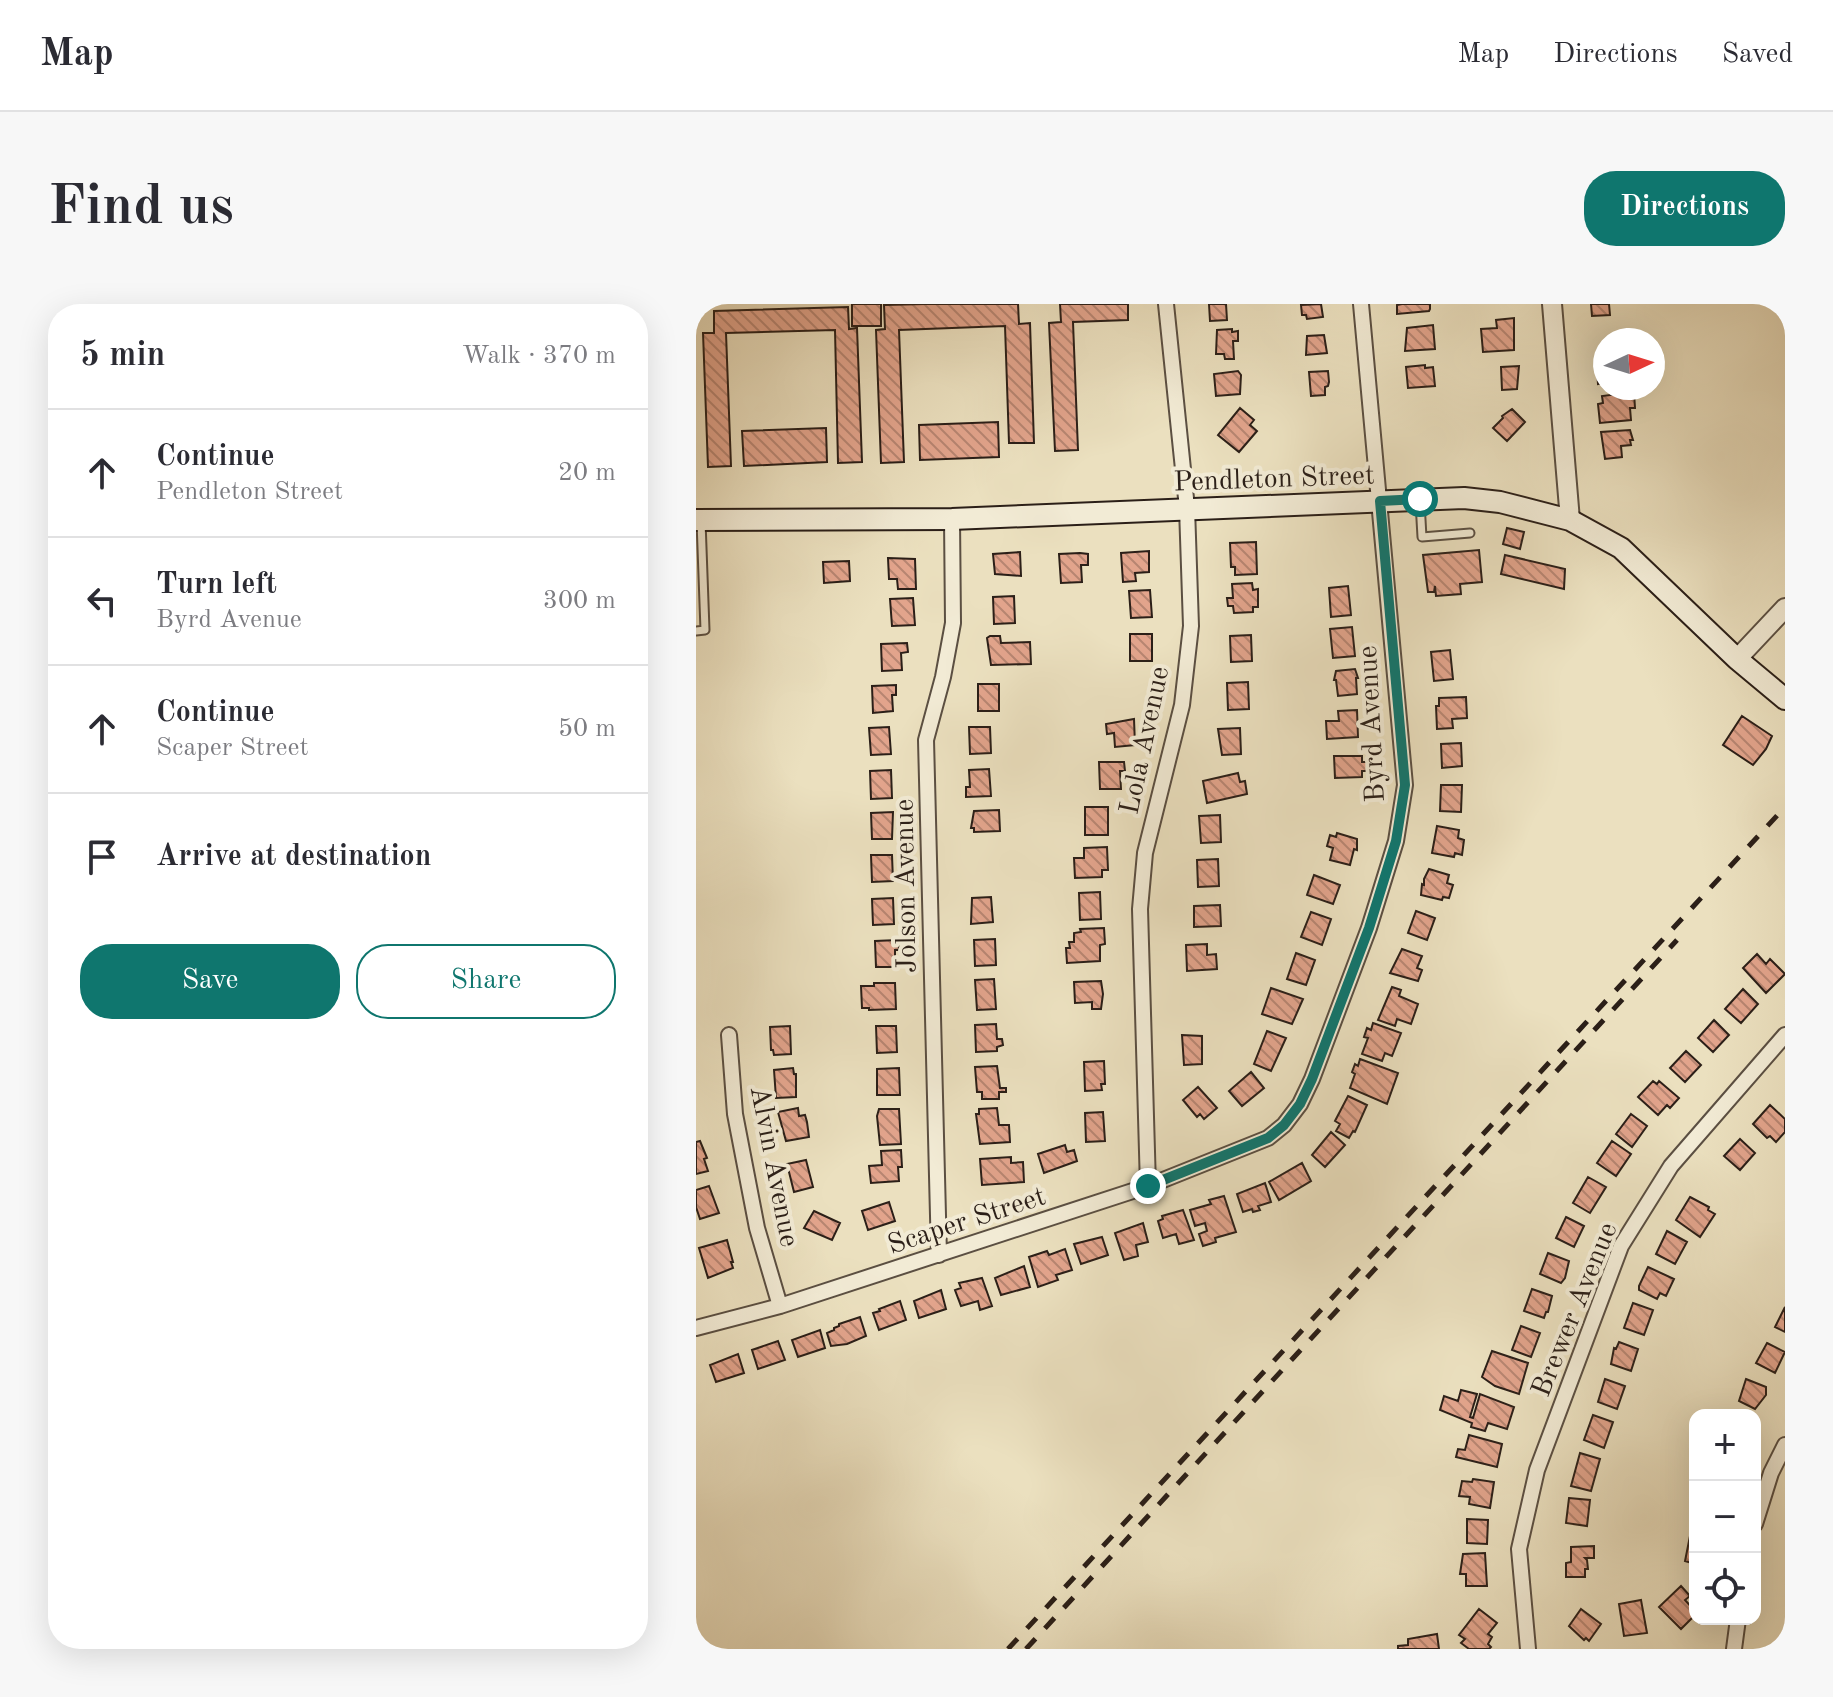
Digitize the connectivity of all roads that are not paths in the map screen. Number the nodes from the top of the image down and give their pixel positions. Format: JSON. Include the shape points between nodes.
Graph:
{"nodes":[{"id":1,"x":1166,"y":304,"type":"edge"},
{"id":2,"x":1361,"y":304,"type":"edge"},
{"id":3,"x":1552,"y":304,"type":"edge"},
{"id":4,"x":1420,"y":499,"type":"junction"},
{"id":5,"x":1380,"y":501,"type":"junction"},
{"id":6,"x":1187,"y":508,"type":"junction"},
{"id":7,"x":952,"y":519,"type":"junction"},
{"id":8,"x":698,"y":520,"type":"edge"},
{"id":9,"x":1570,"y":520,"type":"junction"},
{"id":10,"x":1470,"y":533,"type":"dead end"},
{"id":11,"x":699,"y":553,"type":"edge"},
{"id":12,"x":1785,"y":608,"type":"edge"},
{"id":13,"x":696,"y":631,"type":"edge"},
{"id":14,"x":1737,"y":659,"type":"junction"},
{"id":15,"x":1785,"y":699,"type":"edge"},
{"id":16,"x":729,"y":1035,"type":"dead end"},
{"id":17,"x":1785,"y":1035,"type":"edge"},
{"id":18,"x":1249,"y":1148,"type":"joint"},
{"id":19,"x":1148,"y":1186,"type":"junction"},
{"id":20,"x":939,"y":1255,"type":"junction"},
{"id":21,"x":780,"y":1306,"type":"junction"},
{"id":22,"x":696,"y":1328,"type":"edge"},
{"id":23,"x":1785,"y":1445,"type":"edge"},
{"id":24,"x":1761,"y":1505,"type":"edge"},
{"id":25,"x":1737,"y":1625,"type":"edge"},
{"id":26,"x":1528,"y":1649,"type":"edge"},
{"id":27,"x":1734,"y":1649,"type":"edge"}],
"edges":[{"from":1,"to":6,"type":"street","name":"Lola Avenue"},
{"from":2,"to":5,"type":"street","name":"Byrd Avenue"},
{"from":3,"to":9,"type":"street"},
{"from":4,"to":5,"type":"main road","name":"Pendleton Street"},
{"from":4,"to":9,"type":"main road","name":"Pendleton Street","via":[[1500,502]]},
{"from":4,"to":10,"type":"lane","via":[[1422,537]]},
{"from":5,"to":6,"type":"main road","name":"Pendleton Street"},
{"from":5,"to":18,"type":"street","name":"Byrd Avenue","via":[[1405,785],[1396,841],[1312,1079],[1284,1125]]},
{"from":6,"to":7,"type":"main road","name":"Pendleton Street"},
{"from":6,"to":19,"type":"street","name":"Lola Avenue","via":[[1191,626],[1182,705],[1145,853],[1140,909]]},
{"from":7,"to":8,"type":"main road","name":"Pendleton Street"},
{"from":7,"to":20,"type":"street","name":"Jolson Avenue","via":[[953,623],[926,740]]},
{"from":8,"to":11,"type":"lane"},
{"from":9,"to":14,"type":"main road","name":"Pendleton Street","via":[[1621,548]]},
{"from":11,"to":13,"type":"lane","via":[[705,630]]},
{"from":12,"to":14,"type":"street"},
{"from":14,"to":15,"type":"main road","name":"Pendleton Street"},
{"from":16,"to":21,"type":"street","name":"Alvin Avenue","via":[[735,1114],[757,1228]]},
{"from":17,"to":26,"type":"street","name":"Brewer Avenue","via":[[1671,1166],[1621,1246],[1537,1470],[1519,1549]]},
{"from":18,"to":19,"type":"street","name":"Scaper Street"},
{"from":19,"to":20,"type":"street","name":"Scaper Street"},
{"from":20,"to":21,"type":"street","name":"Scaper Street"},
{"from":21,"to":22,"type":"street","name":"Scaper Street"},
{"from":23,"to":24,"type":"street"},
{"from":25,"to":27,"type":"street"}]}
